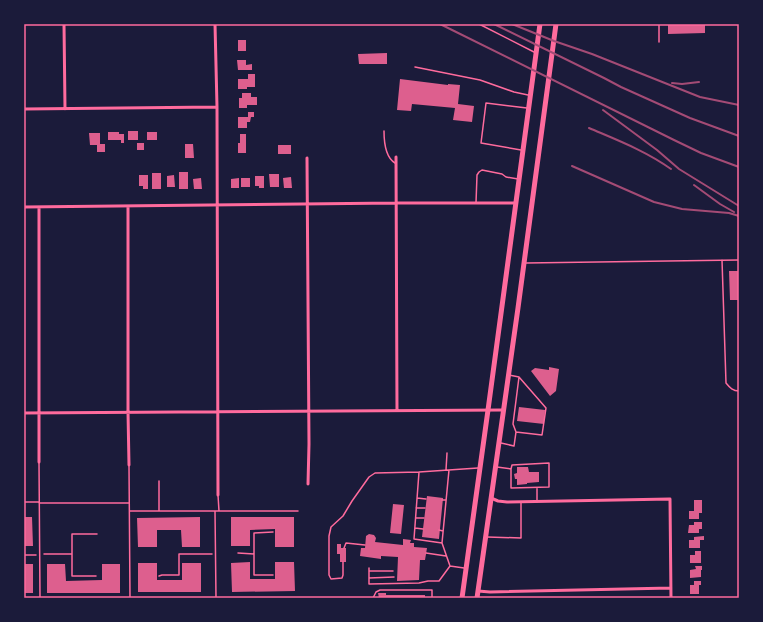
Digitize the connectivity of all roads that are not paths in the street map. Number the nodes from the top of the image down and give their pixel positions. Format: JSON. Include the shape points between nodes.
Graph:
{"nodes":[{"id":1,"x":64,"y":24,"type":"edge"},
{"id":2,"x":215,"y":24,"type":"edge"},
{"id":3,"x":479,"y":24,"type":"edge"},
{"id":4,"x":540,"y":24,"type":"edge"},
{"id":5,"x":556,"y":24,"type":"edge"},
{"id":6,"x":659,"y":24,"type":"edge"},
{"id":7,"x":659,"y":42,"type":"dead end"},
{"id":8,"x":536,"y":52,"type":"junction"},
{"id":9,"x":415,"y":67,"type":"dead end"},
{"id":10,"x":530,"y":95,"type":"junction"},
{"id":11,"x":217,"y":107,"type":"junction"},
{"id":12,"x":24,"y":109,"type":"edge"},
{"id":13,"x":64,"y":109,"type":"junction"},
{"id":14,"x":528,"y":109,"type":"junction"},
{"id":15,"x":384,"y":131,"type":"dead end"},
{"id":16,"x":523,"y":150,"type":"junction"},
{"id":17,"x":396,"y":157,"type":"dead end"},
{"id":18,"x":307,"y":158,"type":"dead end"},
{"id":19,"x":396,"y":164,"type":"junction"},
{"id":20,"x":519,"y":179,"type":"junction"},
{"id":21,"x":396,"y":202,"type":"junction"},
{"id":22,"x":476,"y":203,"type":"junction"},
{"id":23,"x":516,"y":203,"type":"junction"},
{"id":24,"x":218,"y":204,"type":"junction"},
{"id":25,"x":307,"y":204,"type":"junction"},
{"id":26,"x":128,"y":206,"type":"junction"},
{"id":27,"x":24,"y":207,"type":"edge"},
{"id":28,"x":39,"y":207,"type":"junction"},
{"id":29,"x":722,"y":260,"type":"junction"},
{"id":30,"x":739,"y":260,"type":"edge"},
{"id":31,"x":524,"y":263,"type":"junction"},
{"id":32,"x":508,"y":375,"type":"junction"},
{"id":33,"x":519,"y":377,"type":"junction"},
{"id":34,"x":739,"y":391,"type":"edge"},
{"id":35,"x":397,"y":410,"type":"junction"},
{"id":36,"x":488,"y":410,"type":"junction"},
{"id":37,"x":503,"y":410,"type":"junction"},
{"id":38,"x":308,"y":411,"type":"junction"},
{"id":39,"x":128,"y":412,"type":"junction"},
{"id":40,"x":218,"y":412,"type":"junction"},
{"id":41,"x":24,"y":413,"type":"edge"},
{"id":42,"x":39,"y":413,"type":"junction"},
{"id":43,"x":516,"y":432,"type":"junction"},
{"id":44,"x":499,"y":443,"type":"junction"},
{"id":45,"x":447,"y":453,"type":"dead end"},
{"id":46,"x":39,"y":462,"type":"joint"},
{"id":47,"x":129,"y":466,"type":"joint"},
{"id":48,"x":480,"y":467,"type":"junction"},
{"id":49,"x":495,"y":467,"type":"junction"},
{"id":50,"x":511,"y":469,"type":"junction"},
{"id":51,"x":446,"y":470,"type":"junction"},
{"id":52,"x":449,"y":470,"type":"junction"},
{"id":53,"x":419,"y":472,"type":"junction"},
{"id":54,"x":159,"y":481,"type":"dead end"},
{"id":55,"x":308,"y":484,"type":"dead end"},
{"id":56,"x":537,"y":488,"type":"junction"},
{"id":57,"x":218,"y":495,"type":"joint"},
{"id":58,"x":417,"y":498,"type":"junction"},
{"id":59,"x":491,"y":498,"type":"junction"},
{"id":60,"x":426,"y":499,"type":"dead end"},
{"id":61,"x":442,"y":500,"type":"dead end"},
{"id":62,"x":446,"y":500,"type":"junction"},
{"id":63,"x":24,"y":502,"type":"edge"},
{"id":64,"x":521,"y":502,"type":"junction"},
{"id":65,"x":537,"y":502,"type":"junction"},
{"id":66,"x":39,"y":503,"type":"junction"},
{"id":67,"x":130,"y":503,"type":"junction"},
{"id":68,"x":416,"y":508,"type":"junction"},
{"id":69,"x":425,"y":508,"type":"dead end"},
{"id":70,"x":442,"y":510,"type":"dead end"},
{"id":71,"x":446,"y":510,"type":"junction"},
{"id":72,"x":130,"y":511,"type":"junction"},
{"id":73,"x":159,"y":511,"type":"junction"},
{"id":74,"x":216,"y":511,"type":"junction"},
{"id":75,"x":218,"y":511,"type":"junction"},
{"id":76,"x":298,"y":511,"type":"dead end"},
{"id":77,"x":415,"y":518,"type":"junction"},
{"id":78,"x":424,"y":518,"type":"dead end"},
{"id":79,"x":440,"y":520,"type":"dead end"},
{"id":80,"x":444,"y":520,"type":"junction"},
{"id":81,"x":414,"y":528,"type":"junction"},
{"id":82,"x":423,"y":529,"type":"dead end"},
{"id":83,"x":439,"y":530,"type":"dead end"},
{"id":84,"x":444,"y":530,"type":"junction"},
{"id":85,"x":486,"y":536,"type":"junction"},
{"id":86,"x":442,"y":543,"type":"junction"},
{"id":87,"x":365,"y":545,"type":"dead end"},
{"id":88,"x":344,"y":548,"type":"dead end"},
{"id":89,"x":426,"y":553,"type":"dead end"},
{"id":90,"x":447,"y":556,"type":"junction"},
{"id":91,"x":343,"y":562,"type":"dead end"},
{"id":92,"x":450,"y":566,"type":"junction"},
{"id":93,"x":369,"y":568,"type":"dead end"},
{"id":94,"x":466,"y":568,"type":"junction"},
{"id":95,"x":369,"y":571,"type":"junction"},
{"id":96,"x":393,"y":571,"type":"dead end"},
{"id":97,"x":394,"y":577,"type":"dead end"},
{"id":98,"x":369,"y":578,"type":"junction"},
{"id":99,"x":671,"y":588,"type":"junction"},
{"id":100,"x":478,"y":591,"type":"junction"},
{"id":101,"x":40,"y":598,"type":"edge"},
{"id":102,"x":130,"y":598,"type":"edge"},
{"id":103,"x":216,"y":598,"type":"edge"},
{"id":104,"x":373,"y":598,"type":"edge"},
{"id":105,"x":432,"y":598,"type":"edge"},
{"id":106,"x":462,"y":598,"type":"edge"},
{"id":107,"x":477,"y":598,"type":"edge"},
{"id":108,"x":671,"y":598,"type":"edge"}],
"edges":[{"from":1,"to":13,"type":"street"},
{"from":2,"to":11,"type":"street"},
{"from":3,"to":8,"type":"lane"},
{"from":4,"to":8,"type":"highway"},
{"from":5,"to":31,"type":"highway"},
{"from":6,"to":7,"type":"lane"},
{"from":8,"to":10,"type":"highway"},
{"from":9,"to":10,"type":"lane","via":[[480,80]]},
{"from":10,"to":14,"type":"highway"},
{"from":11,"to":13,"type":"street"},
{"from":11,"to":24,"type":"street"},
{"from":12,"to":13,"type":"street"},
{"from":14,"to":16,"type":"highway"},
{"from":14,"to":16,"type":"lane","via":[[486,103],[481,143]]},
{"from":15,"to":19,"type":"lane","via":[[384,144],[390,161]]},
{"from":16,"to":20,"type":"highway"},
{"from":17,"to":19,"type":"street"},
{"from":18,"to":25,"type":"street"},
{"from":19,"to":21,"type":"street"},
{"from":20,"to":22,"type":"lane","via":[[482,170],[478,175]]},
{"from":20,"to":23,"type":"highway"},
{"from":21,"to":22,"type":"street"},
{"from":21,"to":25,"type":"street"},
{"from":21,"to":35,"type":"street"},
{"from":22,"to":23,"type":"street"},
{"from":23,"to":36,"type":"highway"},
{"from":24,"to":25,"type":"street"},
{"from":24,"to":26,"type":"street"},
{"from":24,"to":40,"type":"street"},
{"from":25,"to":38,"type":"street"},
{"from":26,"to":28,"type":"street"},
{"from":26,"to":39,"type":"street"},
{"from":27,"to":28,"type":"street"},
{"from":28,"to":42,"type":"street"},
{"from":29,"to":30,"type":"lane"},
{"from":29,"to":31,"type":"lane"},
{"from":29,"to":34,"type":"lane","via":[[726,383],[730,388]]},
{"from":31,"to":32,"type":"highway"},
{"from":32,"to":33,"type":"lane"},
{"from":32,"to":37,"type":"highway"},
{"from":33,"to":43,"type":"lane","via":[[513,424]]},
{"from":33,"to":43,"type":"lane","via":[[546,408],[542,435]]},
{"from":35,"to":36,"type":"street"},
{"from":35,"to":38,"type":"street"},
{"from":36,"to":37,"type":"street"},
{"from":36,"to":48,"type":"highway"},
{"from":37,"to":44,"type":"highway"},
{"from":38,"to":40,"type":"street"},
{"from":38,"to":55,"type":"street"},
{"from":39,"to":40,"type":"street"},
{"from":39,"to":42,"type":"street"},
{"from":39,"to":47,"type":"street"},
{"from":40,"to":57,"type":"street"},
{"from":41,"to":42,"type":"street"},
{"from":42,"to":46,"type":"street"},
{"from":43,"to":44,"type":"lane","via":[[514,446]]},
{"from":44,"to":49,"type":"highway"},
{"from":45,"to":51,"type":"lane"},
{"from":46,"to":66,"type":"lane"},
{"from":47,"to":67,"type":"lane"},
{"from":48,"to":52,"type":"lane"},
{"from":48,"to":94,"type":"highway"},
{"from":49,"to":50,"type":"lane"},
{"from":49,"to":59,"type":"highway"},
{"from":50,"to":56,"type":"lane","via":[[511,488]]},
{"from":50,"to":56,"type":"lane","via":[[512,465],[549,463],[549,487]]},
{"from":51,"to":52,"type":"lane"},
{"from":51,"to":53,"type":"lane"},
{"from":52,"to":62,"type":"lane"},
{"from":53,"to":58,"type":"lane"},
{"from":53,"to":91,"type":"lane","via":[[375,473],[369,477],[345,513],[331,527],[328,541],[331,579],[342,578]]},
{"from":54,"to":73,"type":"lane"},
{"from":56,"to":65,"type":"lane"},
{"from":57,"to":75,"type":"lane"},
{"from":58,"to":60,"type":"lane"},
{"from":58,"to":68,"type":"lane"},
{"from":59,"to":64,"type":"street","via":[[503,502]]},
{"from":59,"to":85,"type":"highway"},
{"from":61,"to":62,"type":"lane"},
{"from":62,"to":71,"type":"lane"},
{"from":63,"to":66,"type":"lane"},
{"from":64,"to":65,"type":"street"},
{"from":64,"to":85,"type":"lane","via":[[522,538]]},
{"from":65,"to":99,"type":"street","via":[[670,499]]},
{"from":66,"to":67,"type":"lane"},
{"from":66,"to":101,"type":"lane"},
{"from":67,"to":72,"type":"lane"},
{"from":68,"to":69,"type":"lane"},
{"from":68,"to":77,"type":"lane"},
{"from":70,"to":71,"type":"lane"},
{"from":71,"to":80,"type":"lane"},
{"from":72,"to":73,"type":"lane"},
{"from":72,"to":102,"type":"lane"},
{"from":73,"to":74,"type":"lane"},
{"from":74,"to":75,"type":"lane"},
{"from":74,"to":103,"type":"lane"},
{"from":75,"to":76,"type":"lane"},
{"from":77,"to":78,"type":"lane"},
{"from":77,"to":81,"type":"lane"},
{"from":79,"to":80,"type":"lane"},
{"from":80,"to":84,"type":"lane"},
{"from":81,"to":82,"type":"lane"},
{"from":81,"to":86,"type":"lane","via":[[414,539]]},
{"from":83,"to":84,"type":"lane"},
{"from":84,"to":86,"type":"lane"},
{"from":85,"to":100,"type":"highway"},
{"from":86,"to":90,"type":"lane"},
{"from":87,"to":88,"type":"lane","via":[[346,543]]},
{"from":89,"to":90,"type":"lane"},
{"from":90,"to":92,"type":"lane"},
{"from":92,"to":94,"type":"lane"},
{"from":92,"to":98,"type":"lane","via":[[439,581],[369,584]]},
{"from":93,"to":95,"type":"lane"},
{"from":94,"to":106,"type":"highway"},
{"from":95,"to":96,"type":"lane"},
{"from":95,"to":98,"type":"lane"},
{"from":97,"to":98,"type":"lane"},
{"from":99,"to":100,"type":"street"},
{"from":99,"to":108,"type":"street"},
{"from":100,"to":107,"type":"highway"},
{"from":104,"to":105,"type":"lane","via":[[380,590],[432,590]]}]}
